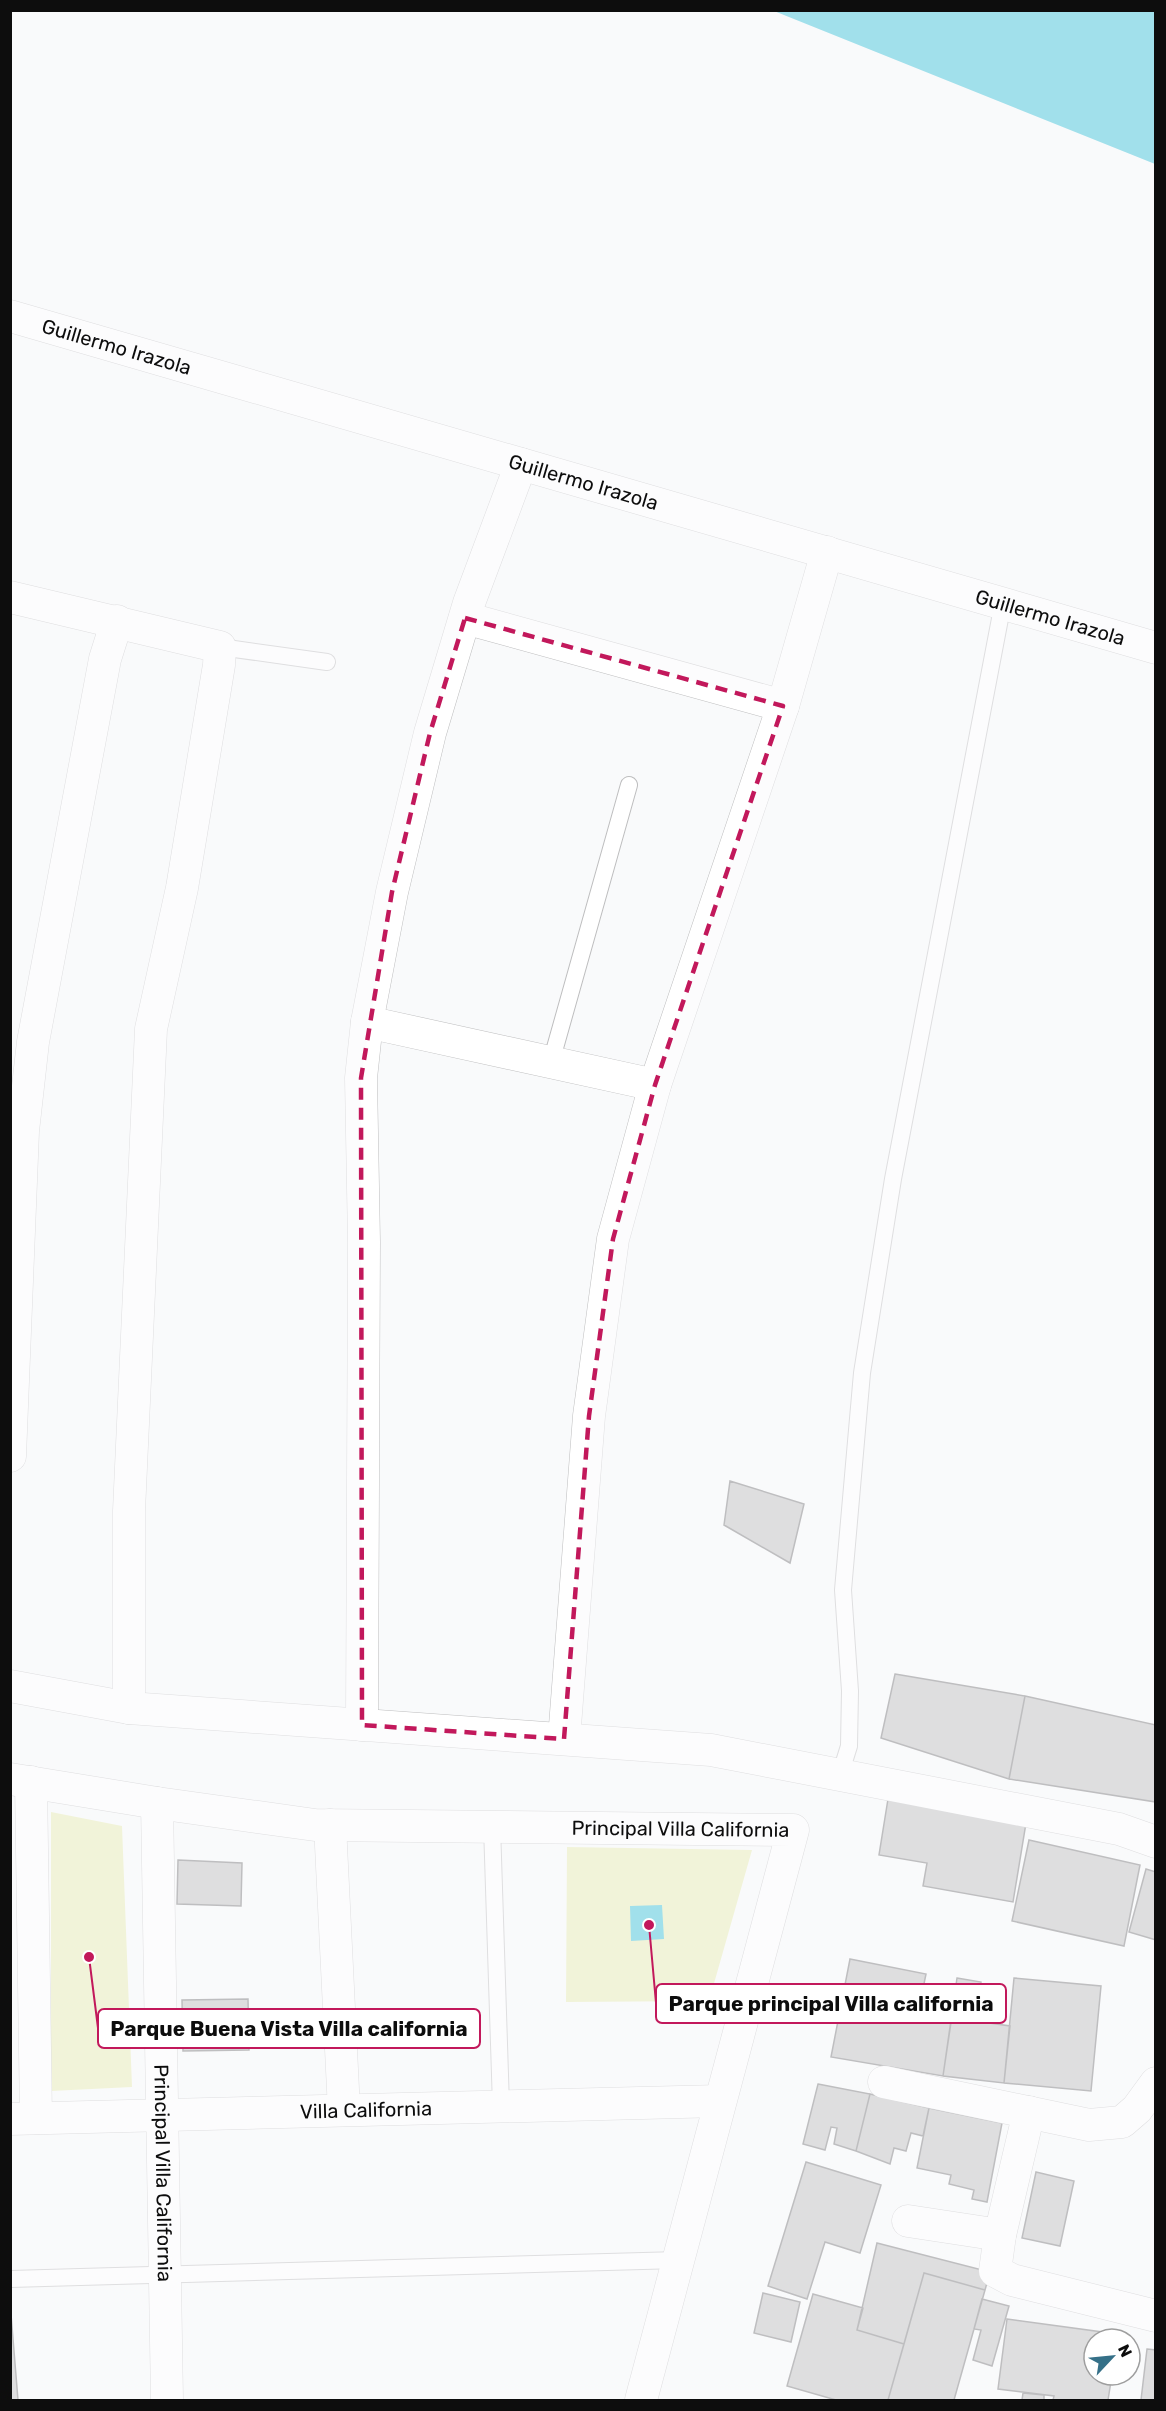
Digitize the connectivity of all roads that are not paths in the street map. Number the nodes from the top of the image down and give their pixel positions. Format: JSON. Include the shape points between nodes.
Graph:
{"nodes":[{"id":1,"x":10,"y":316,"type":"edge"},
{"id":2,"x":521,"y":464,"type":"junction"},
{"id":3,"x":826,"y":552,"type":"junction"},
{"id":4,"x":10,"y":597,"type":"edge"},
{"id":5,"x":1003,"y":603,"type":"junction"},
{"id":6,"x":465,"y":618,"type":"junction"},
{"id":7,"x":117,"y":621,"type":"junction"},
{"id":8,"x":220,"y":647,"type":"junction"},
{"id":9,"x":1155,"y":648,"type":"edge"},
{"id":10,"x":327,"y":662,"type":"dead end"},
{"id":11,"x":783,"y":706,"type":"junction"},
{"id":12,"x":629,"y":785,"type":"dead end"},
{"id":13,"x":367,"y":1022,"type":"junction"},
{"id":14,"x":551,"y":1062,"type":"junction"},
{"id":15,"x":655,"y":1085,"type":"junction"},
{"id":16,"x":10,"y":1456,"type":"edge"},
{"id":17,"x":10,"y":1686,"type":"edge"},
{"id":18,"x":129,"y":1708,"type":"junction"},
{"id":19,"x":362,"y":1725,"type":"junction"},
{"id":20,"x":564,"y":1739,"type":"junction"},
{"id":21,"x":840,"y":1775,"type":"junction"},
{"id":22,"x":21,"y":1781,"type":"edge"},
{"id":23,"x":157,"y":1803,"type":"junction"},
{"id":24,"x":330,"y":1825,"type":"junction"},
{"id":25,"x":492,"y":1826,"type":"junction"},
{"id":26,"x":1155,"y":1842,"type":"edge"},
{"id":27,"x":884,"y":2082,"type":"dead end"},
{"id":28,"x":1155,"y":2083,"type":"edge"},
{"id":29,"x":720,"y":2101,"type":"junction"},
{"id":30,"x":501,"y":2106,"type":"junction"},
{"id":31,"x":344,"y":2110,"type":"junction"},
{"id":32,"x":1029,"y":2112,"type":"junction"},
{"id":33,"x":162,"y":2115,"type":"junction"},
{"id":34,"x":23,"y":2118,"type":"edge"},
{"id":35,"x":908,"y":2221,"type":"dead end"},
{"id":36,"x":1000,"y":2235,"type":"junction"},
{"id":37,"x":679,"y":2260,"type":"junction"},
{"id":38,"x":165,"y":2276,"type":"junction"},
{"id":39,"x":10,"y":2279,"type":"edge"},
{"id":40,"x":1155,"y":2316,"type":"edge"},
{"id":41,"x":167,"y":2400,"type":"edge"},
{"id":42,"x":641,"y":2400,"type":"edge"}],
"edges":[{"from":1,"to":2,"type":"street","name":"Guillermo Irazola"},
{"from":2,"to":3,"type":"street","name":"Guillermo Irazola"},
{"from":2,"to":6,"type":"street"},
{"from":3,"to":5,"type":"street","name":"Guillermo Irazola"},
{"from":3,"to":11,"type":"street"},
{"from":4,"to":7,"type":"street"},
{"from":5,"to":9,"type":"street","name":"Guillermo Irazola"},
{"from":5,"to":21,"type":"lane","via":[[895,1168],[862,1372],[843,1590],[850,1691],[849,1746]]},
{"from":6,"to":11,"type":"street"},
{"from":6,"to":13,"type":"street","via":[[430,733],[392,891]]},
{"from":7,"to":8,"type":"street"},
{"from":7,"to":16,"type":"street","via":[[105,659],[33,1042],[23,1131]]},
{"from":8,"to":10,"type":"lane"},
{"from":8,"to":18,"type":"street","via":[[182,888],[151,1029],[129,1511]]},
{"from":11,"to":15,"type":"street"},
{"from":12,"to":14,"type":"lane"},
{"from":13,"to":14,"type":"street"},
{"from":13,"to":19,"type":"street","via":[[361,1078]]},
{"from":14,"to":15,"type":"street"},
{"from":15,"to":20,"type":"street","via":[[613,1239],[589,1416]]},
{"from":17,"to":18,"type":"street"},
{"from":18,"to":19,"type":"street"},
{"from":19,"to":20,"type":"street"},
{"from":20,"to":21,"type":"street","via":[[711,1750]]},
{"from":21,"to":26,"type":"street","via":[[1119,1829]]},
{"from":22,"to":23,"type":"street","name":"Principal Villa California"},
{"from":22,"to":34,"type":"street"},
{"from":23,"to":24,"type":"street","name":"Principal Villa California"},
{"from":23,"to":33,"type":"street","name":"Principal Villa California"},
{"from":24,"to":25,"type":"street","name":"Principal Villa California"},
{"from":24,"to":31,"type":"street"},
{"from":25,"to":29,"type":"street","name":"Principal Villa California","via":[[793,1830]]},
{"from":25,"to":30,"type":"lane"},
{"from":27,"to":32,"type":"street"},
{"from":28,"to":32,"type":"street","via":[[1137,2109],[1122,2122],[1089,2125]]},
{"from":29,"to":30,"type":"street","name":"Villa California"},
{"from":29,"to":37,"type":"street","name":"Principal Villa California"},
{"from":30,"to":31,"type":"street","name":"Villa California"},
{"from":31,"to":33,"type":"street","name":"Villa California"},
{"from":32,"to":36,"type":"street"},
{"from":33,"to":34,"type":"street","name":"Villa California"},
{"from":33,"to":38,"type":"street","name":"Principal Villa California"},
{"from":35,"to":36,"type":"street"},
{"from":36,"to":40,"type":"street","via":[[995,2271],[1012,2280]]},
{"from":37,"to":38,"type":"lane"},
{"from":37,"to":42,"type":"street","name":"Principal Villa California"},
{"from":38,"to":39,"type":"lane"},
{"from":38,"to":41,"type":"street","name":"Principal Villa California"}]}
